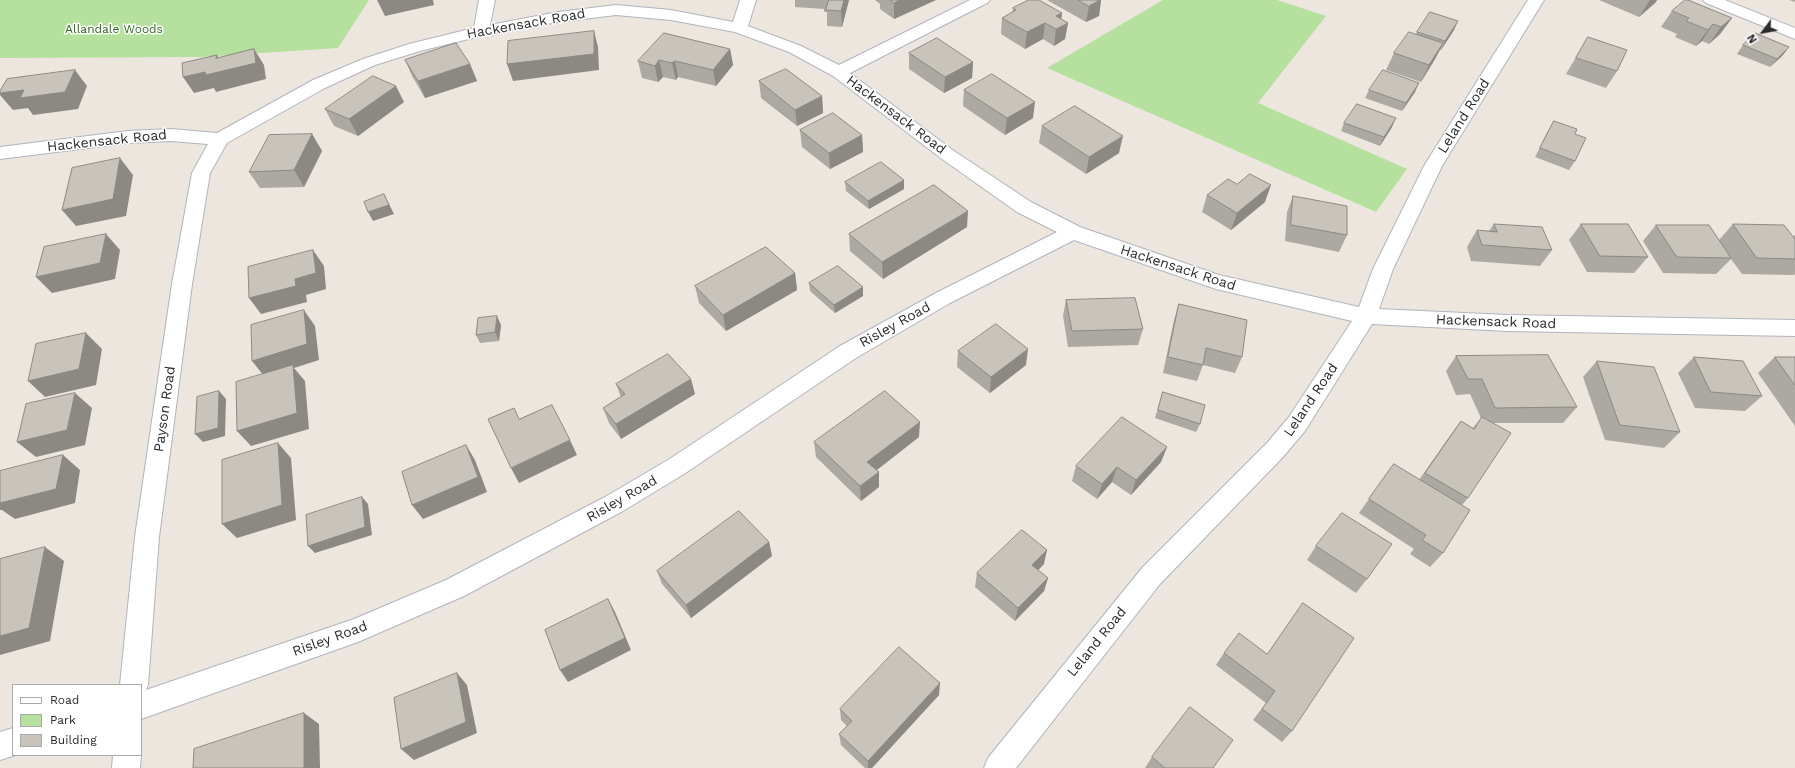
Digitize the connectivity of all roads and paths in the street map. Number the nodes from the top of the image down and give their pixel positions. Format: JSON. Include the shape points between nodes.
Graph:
{"nodes":[{"id":1,"x":487,"y":0,"type":"edge"},
{"id":2,"x":748,"y":0,"type":"edge"},
{"id":3,"x":982,"y":0,"type":"edge"},
{"id":4,"x":1536,"y":0,"type":"edge"},
{"id":5,"x":1711,"y":0,"type":"edge"},
{"id":6,"x":738,"y":28,"type":"junction"},
{"id":7,"x":482,"y":30,"type":"junction"},
{"id":8,"x":1795,"y":34,"type":"edge"},
{"id":9,"x":839,"y":72,"type":"junction"},
{"id":10,"x":220,"y":139,"type":"junction"},
{"id":11,"x":0,"y":153,"type":"edge"},
{"id":12,"x":1073,"y":232,"type":"junction"},
{"id":13,"x":1366,"y":316,"type":"junction"},
{"id":14,"x":1795,"y":328,"type":"edge"},
{"id":15,"x":134,"y":684,"type":"edge"},
{"id":16,"x":142,"y":705,"type":"edge"},
{"id":17,"x":12,"y":742,"type":"edge"},
{"id":18,"x":0,"y":746,"type":"edge"},
{"id":19,"x":127,"y":756,"type":"edge"},
{"id":20,"x":126,"y":768,"type":"edge"},
{"id":21,"x":998,"y":768,"type":"edge"}],
"edges":[{"from":1,"to":7,"type":"street"},
{"from":2,"to":6,"type":"street"},
{"from":3,"to":9,"type":"street"},
{"from":4,"to":13,"type":"street","name":"Leland Road","via":[[1433,166],[1382,269]]},
{"from":5,"to":8,"type":"street"},
{"from":6,"to":7,"type":"street","name":"Hackensack Road","via":[[672,15],[616,10]]},
{"from":6,"to":9,"type":"street","name":"Hackensack Road","via":[[795,48]]},
{"from":7,"to":10,"type":"street","name":"Hackensack Road","via":[[369,62],[319,84]]},
{"from":9,"to":12,"type":"street","name":"Hackensack Road","via":[[948,155],[1024,207]]},
{"from":10,"to":11,"type":"street","name":"Hackensack Road","via":[[171,135],[128,137]]},
{"from":10,"to":15,"type":"street","name":"Payson Road","via":[[201,173],[182,284],[147,537]]},
{"from":12,"to":13,"type":"street","name":"Hackensack Road","via":[[1216,282]]},
{"from":12,"to":16,"type":"street","name":"Risley Road","via":[[943,298],[848,352],[676,467],[614,504],[455,588],[358,630]]},
{"from":13,"to":14,"type":"street","name":"Hackensack Road","via":[[1507,323]]},
{"from":13,"to":21,"type":"street","name":"Leland Road","via":[[1297,424],[1275,450],[1151,576]]},
{"from":17,"to":18,"type":"street"},
{"from":19,"to":20,"type":"street"}]}
